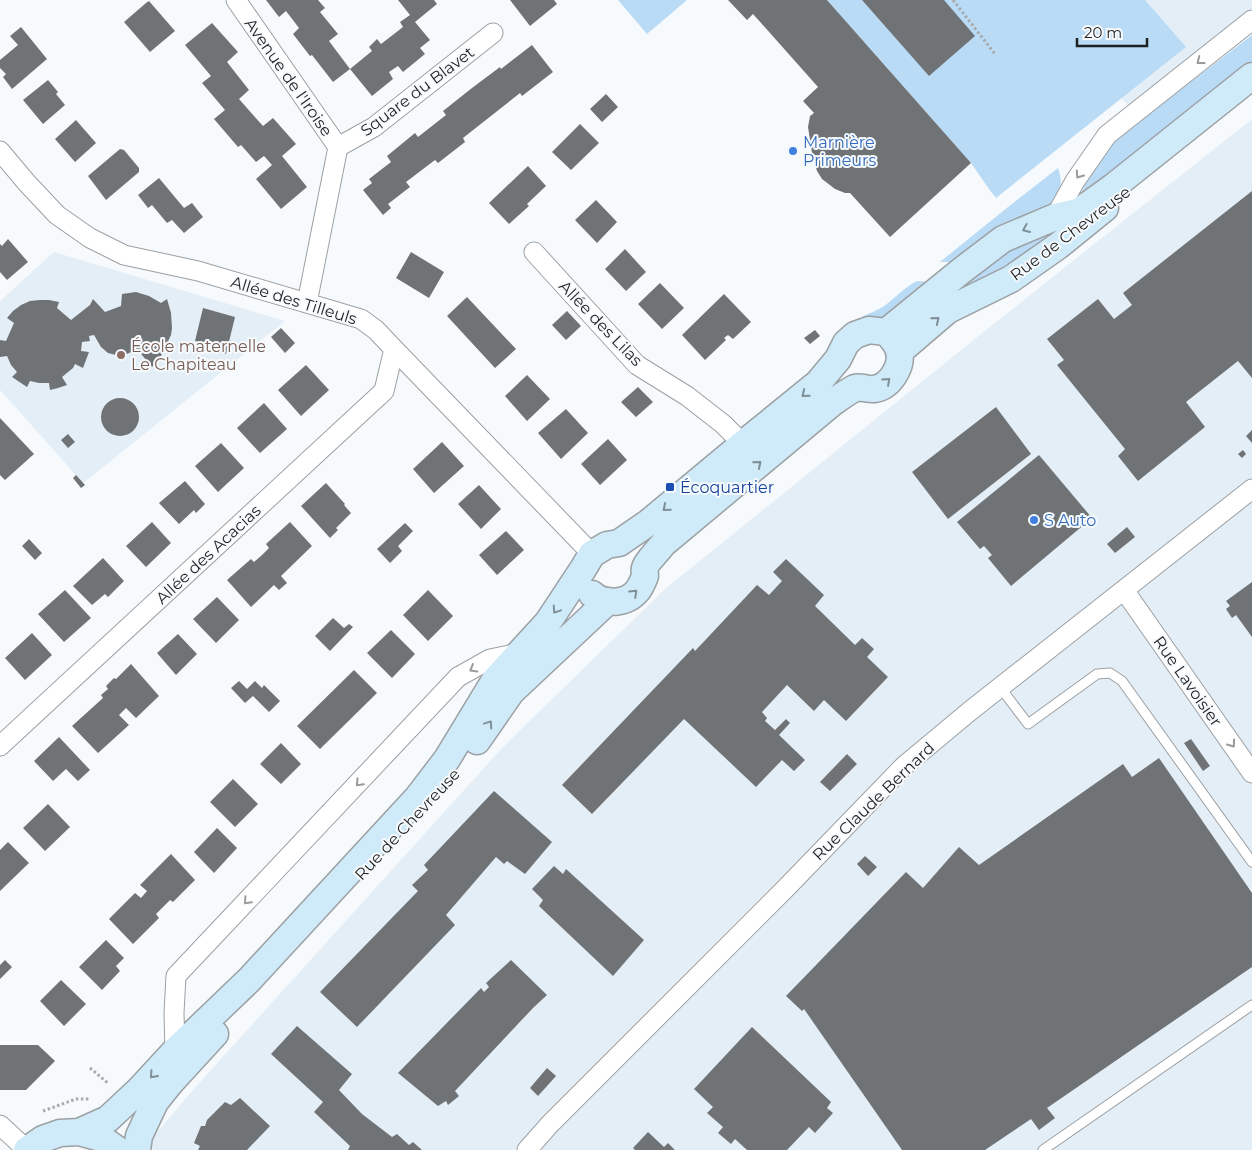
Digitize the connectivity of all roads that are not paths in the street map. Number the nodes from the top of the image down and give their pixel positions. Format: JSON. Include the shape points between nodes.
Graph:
{"nodes":[{"id":1,"x":236,"y":0,"type":"edge"},
{"id":2,"x":1252,"y":20,"type":"edge"},
{"id":3,"x":493,"y":33,"type":"dead end"},
{"id":4,"x":1252,"y":76,"type":"edge"},
{"id":5,"x":1252,"y":90,"type":"edge"},
{"id":6,"x":338,"y":147,"type":"junction"},
{"id":7,"x":0,"y":151,"type":"edge"},
{"id":8,"x":1055,"y":217,"type":"junction"},
{"id":9,"x":534,"y":252,"type":"dead end"},
{"id":10,"x":308,"y":303,"type":"junction"},
{"id":11,"x":892,"y":342,"type":"junction"},
{"id":12,"x":394,"y":349,"type":"junction"},
{"id":13,"x":838,"y":359,"type":"junction"},
{"id":14,"x":857,"y":387,"type":"junction"},
{"id":15,"x":743,"y":444,"type":"junction"},
{"id":16,"x":1252,"y":489,"type":"edge"},
{"id":17,"x":619,"y":543,"type":"junction"},
{"id":18,"x":588,"y":562,"type":"junction"},
{"id":19,"x":645,"y":567,"type":"junction"},
{"id":20,"x":1124,"y":590,"type":"junction"},
{"id":21,"x":608,"y":601,"type":"junction"},
{"id":22,"x":519,"y":653,"type":"junction"},
{"id":23,"x":1000,"y":687,"type":"junction"},
{"id":24,"x":0,"y":746,"type":"edge"},
{"id":25,"x":1252,"y":773,"type":"edge"},
{"id":26,"x":1252,"y":862,"type":"edge"},
{"id":27,"x":1252,"y":1004,"type":"edge"},
{"id":28,"x":174,"y":1051,"type":"junction"},
{"id":29,"x":0,"y":1124,"type":"edge"},
{"id":30,"x":79,"y":1132,"type":"junction"},
{"id":31,"x":27,"y":1150,"type":"edge"},
{"id":32,"x":118,"y":1150,"type":"edge"},
{"id":33,"x":137,"y":1150,"type":"edge"},
{"id":34,"x":527,"y":1150,"type":"edge"},
{"id":35,"x":1043,"y":1150,"type":"edge"}],
"edges":[{"from":1,"to":6,"type":"street","name":"Avenue de l'Iroise"},
{"from":2,"to":8,"type":"street","name":"Rue de Chevreuse","one_way":true,"via":[[1107,135],[1074,181]]},
{"from":3,"to":6,"type":"street","name":"Square du Blavet","via":[[374,127]]},
{"from":4,"to":8,"type":"street","name":"Rue de Chevreuse","via":[[1113,187],[1078,212]]},
{"from":11,"to":5,"type":"street","name":"Rue de Chevreuse","one_way":true,"via":[[1011,278],[1058,246]]},
{"from":6,"to":10,"type":"street","name":"Avenue de l'Iroise"},
{"from":7,"to":10,"type":"street","name":"Allée des Tilleuls","via":[[57,215],[90,238],[124,255],[198,271]]},
{"from":8,"to":11,"type":"street","name":"Rue de Chevreuse","one_way":true,"via":[[1003,239],[961,271]]},
{"from":9,"to":15,"type":"street","name":"Allée des Lilas","via":[[637,365],[687,396]]},
{"from":10,"to":12,"type":"street","name":"Allée des Tilleuls","via":[[361,319]]},
{"from":11,"to":13,"type":"street","via":[[869,330],[855,335],[846,343]]},
{"from":14,"to":11,"type":"street","one_way":true,"via":[[875,389],[887,383],[896,372],[899,362]]},
{"from":12,"to":18,"type":"street","name":"Allée des Tilleuls"},
{"from":12,"to":24,"type":"street","name":"Allée des Acacias","via":[[384,391]]},
{"from":13,"to":14,"type":"street","via":[[850,383]]},
{"from":13,"to":15,"type":"street","one_way":true,"via":[[818,383]]},
{"from":19,"to":14,"type":"street","one_way":true,"via":[[664,543],[832,403]]},
{"from":15,"to":17,"type":"street","one_way":true,"via":[[648,524]]},
{"from":16,"to":20,"type":"street","name":"Rue Claude Bernard"},
{"from":17,"to":18,"type":"street","via":[[607,545]]},
{"from":17,"to":19,"type":"street","via":[[633,550]]},
{"from":18,"to":21,"type":"street","via":[[584,582],[588,591]]},
{"from":18,"to":22,"type":"street","name":"Rue de Chevreuse","one_way":true,"via":[[548,622]]},
{"from":21,"to":19,"type":"street","one_way":true,"via":[[631,598],[645,578]]},
{"from":20,"to":23,"type":"street","name":"Rue Claude Bernard"},
{"from":20,"to":25,"type":"street","name":"Rue Lavoisier","one_way":true},
{"from":33,"to":21,"type":"street","name":"Rue de Chevreuse","one_way":true,"via":[[139,1136],[155,1102],[171,1082],[454,776],[511,692]]},
{"from":22,"to":28,"type":"street","name":"Rue de Chevreuse","via":[[496,680],[447,759],[418,797],[249,980]]},
{"from":22,"to":28,"type":"street","one_way":true,"via":[[490,659],[458,677],[176,976]]},
{"from":23,"to":26,"type":"lane","via":[[1028,724],[1097,674],[1110,673],[1122,681]]},
{"from":23,"to":34,"type":"street","name":"Rue Claude Bernard","via":[[904,766]]},
{"from":27,"to":35,"type":"lane"},
{"from":28,"to":30,"type":"street","name":"Rue de Chevreuse","one_way":true,"via":[[108,1119]]},
{"from":29,"to":31,"type":"street"},
{"from":30,"to":31,"type":"street","via":[[60,1133]]},
{"from":30,"to":32,"type":"street","via":[[101,1138]]}]}
